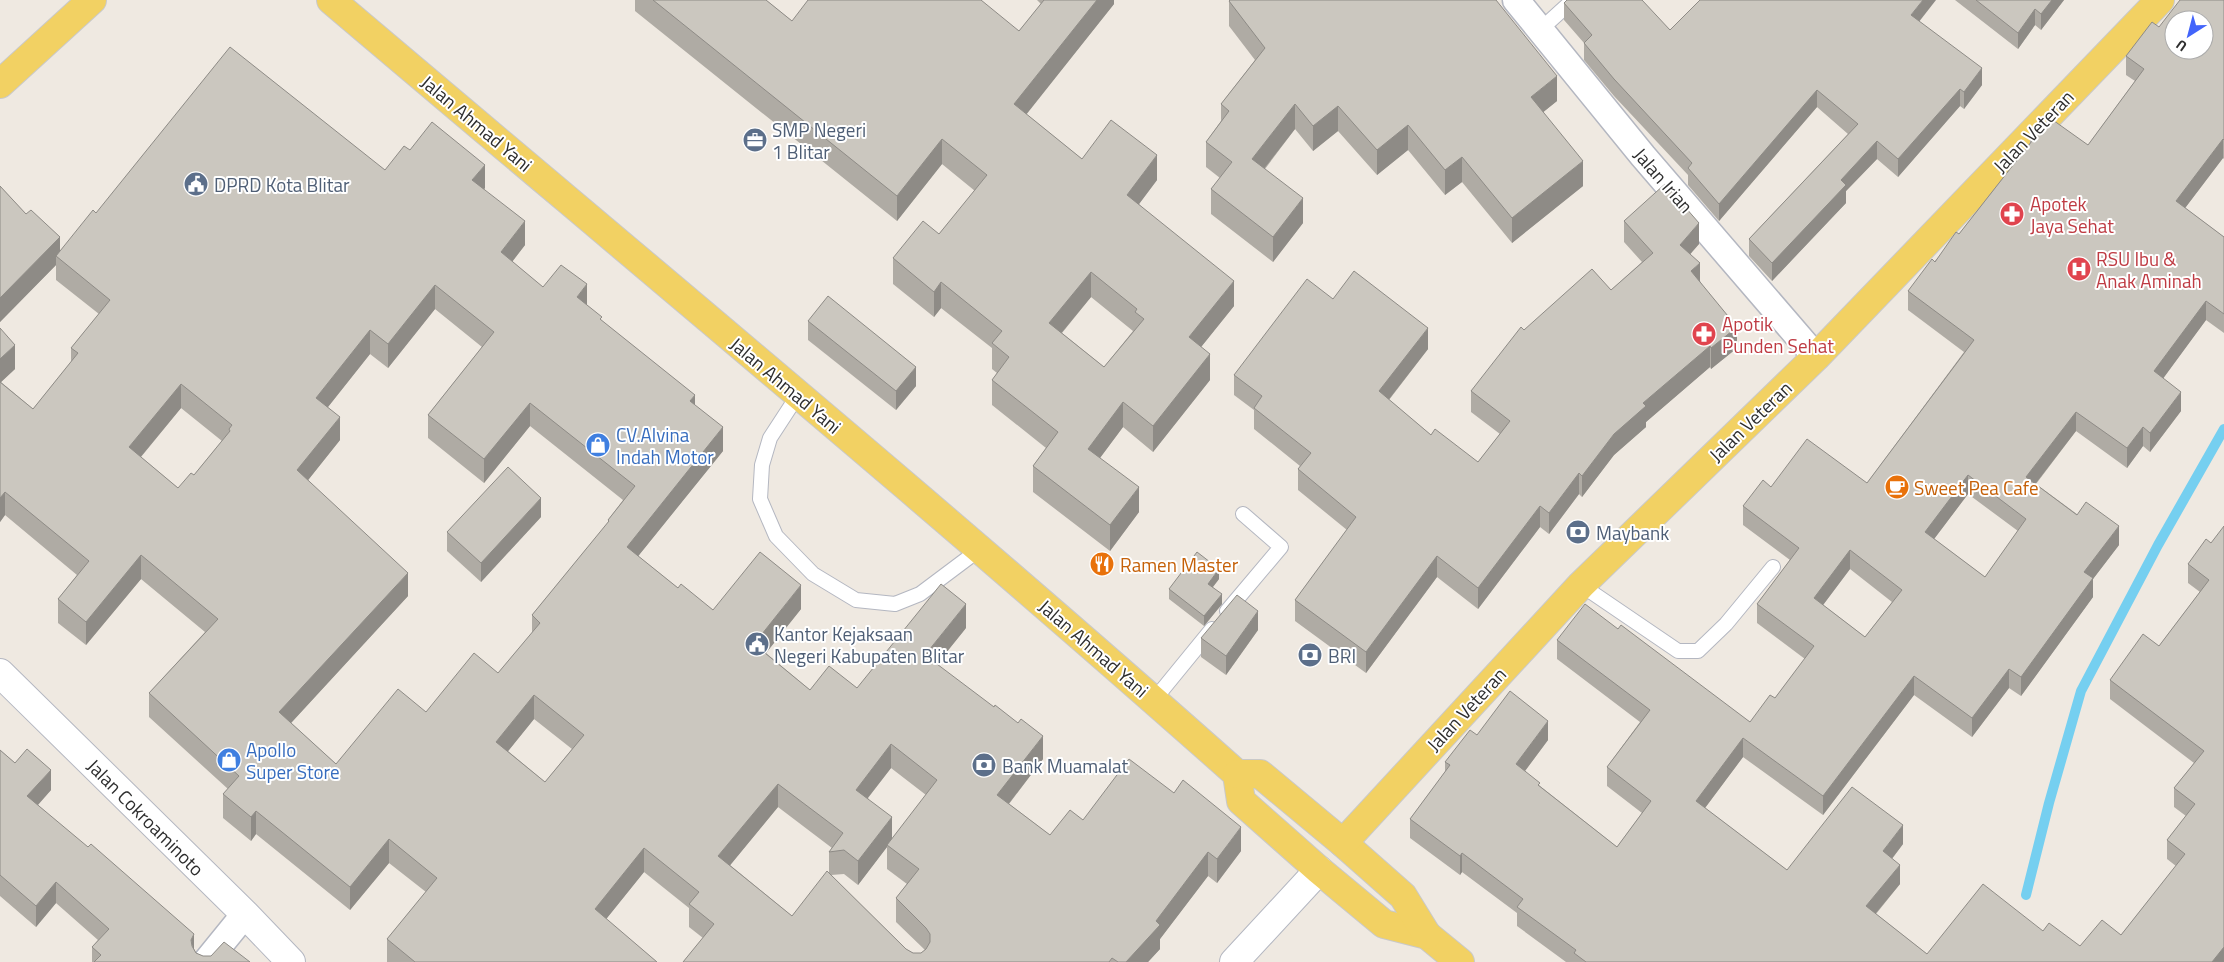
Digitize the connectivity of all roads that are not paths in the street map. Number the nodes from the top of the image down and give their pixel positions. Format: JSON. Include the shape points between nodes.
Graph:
{"nodes":[{"id":1,"x":92,"y":0,"type":"edge"},
{"id":2,"x":332,"y":0,"type":"edge"},
{"id":3,"x":1516,"y":0,"type":"edge"},
{"id":4,"x":1573,"y":0,"type":"edge"},
{"id":5,"x":2160,"y":0,"type":"edge"},
{"id":6,"x":1540,"y":30,"type":"junction"},
{"id":7,"x":0,"y":84,"type":"edge"},
{"id":8,"x":1816,"y":357,"type":"junction"},
{"id":9,"x":798,"y":395,"type":"junction"},
{"id":10,"x":1244,"y":514,"type":"dead end"},
{"id":11,"x":980,"y":549,"type":"junction"},
{"id":12,"x":1773,"y":568,"type":"dead end"},
{"id":13,"x":1582,"y":585,"type":"junction"},
{"id":14,"x":0,"y":673,"type":"edge"},
{"id":15,"x":1154,"y":700,"type":"junction"},
{"id":16,"x":1237,"y":774,"type":"junction"},
{"id":17,"x":1343,"y":843,"type":"junction"},
{"id":18,"x":1318,"y":870,"type":"junction"},
{"id":19,"x":245,"y":914,"type":"junction"},
{"id":20,"x":1427,"y":936,"type":"junction"},
{"id":21,"x":206,"y":962,"type":"edge"},
{"id":22,"x":291,"y":962,"type":"edge"},
{"id":23,"x":1234,"y":962,"type":"edge"},
{"id":24,"x":1460,"y":962,"type":"edge"}],
"edges":[{"from":1,"to":7,"type":"main road"},
{"from":2,"to":9,"type":"main road","name":"Jalan Ahmad Yani"},
{"from":3,"to":6,"type":"street","name":"Jalan Irian"},
{"from":4,"to":6,"type":"lane"},
{"from":5,"to":8,"type":"main road","name":"Jalan Veteran"},
{"from":6,"to":8,"type":"street","name":"Jalan Irian","via":[[1643,156]]},
{"from":8,"to":13,"type":"main road","name":"Jalan Veteran"},
{"from":9,"to":11,"type":"main road","name":"Jalan Ahmad Yani"},
{"from":9,"to":11,"type":"lane","via":[[770,438],[762,465],[760,499],[776,536],[813,574],[856,600],[895,604],[920,594]]},
{"from":10,"to":15,"type":"lane","via":[[1281,547]]},
{"from":11,"to":15,"type":"main road","name":"Jalan Ahmad Yani"},
{"from":12,"to":13,"type":"lane","via":[[1698,652],[1678,652]]},
{"from":13,"to":17,"type":"main road","name":"Jalan Veteran"},
{"from":14,"to":19,"type":"main road","name":"Jalan Cokroaminoto"},
{"from":15,"to":16,"type":"main road","name":"Jalan Ahmad Yani"},
{"from":16,"to":17,"type":"main road","via":[[1260,774]]},
{"from":16,"to":18,"type":"main road","via":[[1241,801]]},
{"from":17,"to":20,"type":"main road","via":[[1403,896]]},
{"from":18,"to":20,"type":"main road","via":[[1384,924]]},
{"from":18,"to":23,"type":"main road"},
{"from":19,"to":21,"type":"street"},
{"from":19,"to":22,"type":"main road","name":"Jalan Cokroaminoto"},
{"from":20,"to":24,"type":"main road"}]}
